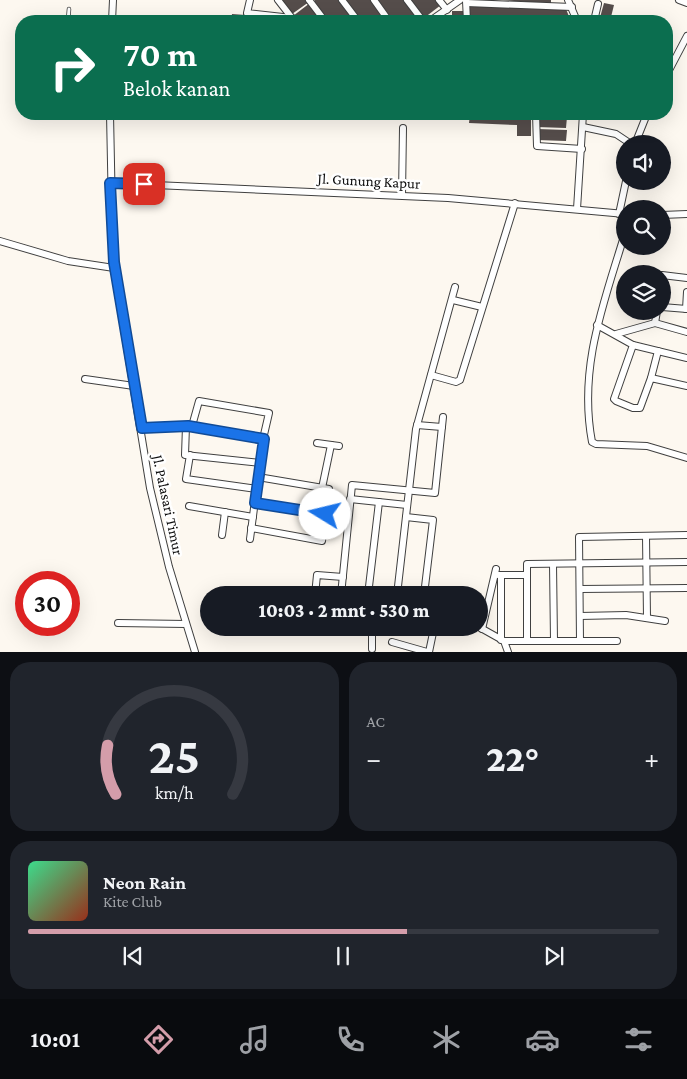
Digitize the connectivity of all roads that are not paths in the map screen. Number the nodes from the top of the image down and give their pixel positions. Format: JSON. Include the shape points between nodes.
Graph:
{"nodes":[{"id":1,"x":113,"y":0,"type":"edge"},
{"id":2,"x":250,"y":0,"type":"edge"},
{"id":3,"x":278,"y":0,"type":"edge"},
{"id":4,"x":309,"y":0,"type":"edge"},
{"id":5,"x":342,"y":0,"type":"edge"},
{"id":6,"x":374,"y":0,"type":"edge"},
{"id":7,"x":407,"y":0,"type":"edge"},
{"id":8,"x":439,"y":0,"type":"edge"},
{"id":9,"x":568,"y":0,"type":"edge"},
{"id":10,"x":679,"y":0,"type":"edge"},
{"id":11,"x":464,"y":1,"type":"edge"},
{"id":12,"x":687,"y":3,"type":"edge"},
{"id":13,"x":598,"y":4,"type":"dead end"},
{"id":14,"x":572,"y":7,"type":"junction"},
{"id":15,"x":69,"y":9,"type":"dead end"},
{"id":16,"x":447,"y":10,"type":"junction"},
{"id":17,"x":68,"y":15,"type":"edge"},
{"id":18,"x":112,"y":15,"type":"edge"},
{"id":19,"x":259,"y":15,"type":"edge"},
{"id":20,"x":289,"y":15,"type":"edge"},
{"id":21,"x":320,"y":15,"type":"edge"},
{"id":22,"x":353,"y":15,"type":"edge"},
{"id":23,"x":385,"y":15,"type":"edge"},
{"id":24,"x":418,"y":15,"type":"edge"},
{"id":25,"x":441,"y":15,"type":"edge"},
{"id":26,"x":466,"y":15,"type":"edge"},
{"id":27,"x":575,"y":15,"type":"edge"},
{"id":28,"x":595,"y":15,"type":"edge"},
{"id":29,"x":687,"y":36,"type":"edge"},
{"id":30,"x":673,"y":63,"type":"edge"},
{"id":31,"x":110,"y":120,"type":"edge"},
{"id":32,"x":536,"y":120,"type":"edge"},
{"id":33,"x":583,"y":120,"type":"edge"},
{"id":34,"x":645,"y":120,"type":"edge"},
{"id":35,"x":583,"y":127,"type":"junction"},
{"id":36,"x":402,"y":128,"type":"dead end"},
{"id":37,"x":618,"y":135,"type":"edge"},
{"id":38,"x":639,"y":135,"type":"edge"},
{"id":39,"x":582,"y":149,"type":"junction"},
{"id":40,"x":110,"y":183,"type":"junction"},
{"id":41,"x":402,"y":195,"type":"junction"},
{"id":42,"x":515,"y":203,"type":"junction"},
{"id":43,"x":577,"y":209,"type":"junction"},
{"id":44,"x":616,"y":213,"type":"edge"},
{"id":45,"x":687,"y":214,"type":"edge"},
{"id":46,"x":671,"y":215,"type":"edge"},
{"id":47,"x":0,"y":241,"type":"edge"},
{"id":48,"x":619,"y":255,"type":"edge"},
{"id":49,"x":114,"y":268,"type":"junction"},
{"id":50,"x":671,"y":275,"type":"edge"},
{"id":51,"x":687,"y":278,"type":"edge"},
{"id":52,"x":455,"y":287,"type":"dead end"},
{"id":53,"x":687,"y":292,"type":"edge"},
{"id":54,"x":453,"y":300,"type":"junction"},
{"id":55,"x":482,"y":306,"type":"junction"},
{"id":56,"x":671,"y":308,"type":"edge"},
{"id":57,"x":686,"y":309,"type":"edge"},
{"id":58,"x":656,"y":320,"type":"edge"},
{"id":59,"x":655,"y":323,"type":"junction"},
{"id":60,"x":598,"y":325,"type":"junction"},
{"id":61,"x":687,"y":332,"type":"edge"},
{"id":62,"x":616,"y":334,"type":"junction"},
{"id":63,"x":633,"y":345,"type":"junction"},
{"id":64,"x":658,"y":352,"type":"junction"},
{"id":65,"x":687,"y":358,"type":"edge"},
{"id":66,"x":431,"y":375,"type":"junction"},
{"id":67,"x":651,"y":378,"type":"junction"},
{"id":68,"x":84,"y":379,"type":"dead end"},
{"id":69,"x":134,"y":386,"type":"junction"},
{"id":70,"x":687,"y":386,"type":"edge"},
{"id":71,"x":443,"y":417,"type":"dead end"},
{"id":72,"x":416,"y":425,"type":"junction"},
{"id":73,"x":189,"y":426,"type":"junction"},
{"id":74,"x":442,"y":427,"type":"junction"},
{"id":75,"x":142,"y":428,"type":"junction"},
{"id":76,"x":264,"y":439,"type":"junction"},
{"id":77,"x":317,"y":443,"type":"dead end"},
{"id":78,"x":331,"y":445,"type":"junction"},
{"id":79,"x":339,"y":446,"type":"dead end"},
{"id":80,"x":190,"y":455,"type":"junction"},
{"id":81,"x":687,"y":458,"type":"edge"},
{"id":82,"x":260,"y":463,"type":"junction"},
{"id":83,"x":258,"y":477,"type":"junction"},
{"id":84,"x":322,"y":488,"type":"junction"},
{"id":85,"x":257,"y":489,"type":"junction"},
{"id":86,"x":409,"y":491,"type":"junction"},
{"id":87,"x":350,"y":499,"type":"junction"},
{"id":88,"x":379,"y":502,"type":"junction"},
{"id":89,"x":255,"y":503,"type":"junction"},
{"id":90,"x":407,"y":505,"type":"junction"},
{"id":91,"x":189,"y":506,"type":"dead end"},
{"id":92,"x":225,"y":512,"type":"junction"},
{"id":93,"x":325,"y":514,"type":"junction"},
{"id":94,"x":253,"y":517,"type":"junction"},
{"id":95,"x":406,"y":517,"type":"junction"},
{"id":96,"x":251,"y":528,"type":"junction"},
{"id":97,"x":222,"y":534,"type":"dead end"},
{"id":98,"x":646,"y":536,"type":"junction"},
{"id":99,"x":687,"y":536,"type":"edge"},
{"id":100,"x":250,"y":539,"type":"dead end"},
{"id":101,"x":646,"y":562,"type":"junction"},
{"id":102,"x":687,"y":562,"type":"edge"},
{"id":103,"x":580,"y":563,"type":"junction"},
{"id":104,"x":553,"y":564,"type":"junction"},
{"id":105,"x":497,"y":573,"type":"junction"},
{"id":106,"x":527,"y":575,"type":"junction"},
{"id":107,"x":343,"y":578,"type":"junction"},
{"id":108,"x":316,"y":586,"type":"edge"},
{"id":109,"x":342,"y":586,"type":"edge"},
{"id":110,"x":369,"y":586,"type":"edge"},
{"id":111,"x":397,"y":586,"type":"edge"},
{"id":112,"x":425,"y":586,"type":"edge"},
{"id":113,"x":687,"y":588,"type":"edge"},
{"id":114,"x":647,"y":589,"type":"junction"},
{"id":115,"x":580,"y":590,"type":"junction"},
{"id":116,"x":488,"y":602,"type":"edge"},
{"id":117,"x":580,"y":616,"type":"junction"},
{"id":118,"x":647,"y":618,"type":"junction"},
{"id":119,"x":665,"y":620,"type":"dead end"},
{"id":120,"x":118,"y":624,"type":"dead end"},
{"id":121,"x":186,"y":624,"type":"junction"},
{"id":122,"x":488,"y":633,"type":"edge"},
{"id":123,"x":372,"y":636,"type":"edge"},
{"id":124,"x":432,"y":636,"type":"edge"},
{"id":125,"x":503,"y":641,"type":"junction"},
{"id":126,"x":617,"y":641,"type":"dead end"},
{"id":127,"x":392,"y":642,"type":"dead end"},
{"id":128,"x":527,"y":642,"type":"junction"},
{"id":129,"x":554,"y":642,"type":"junction"},
{"id":130,"x":580,"y":642,"type":"junction"},
{"id":131,"x":372,"y":648,"type":"dead end"},
{"id":132,"x":195,"y":652,"type":"edge"},
{"id":133,"x":428,"y":652,"type":"edge"},
{"id":134,"x":508,"y":652,"type":"edge"}],
"edges":[{"from":1,"to":18,"type":"street"},
{"from":2,"to":19,"type":"street","via":[[246,13]]},
{"from":3,"to":20,"type":"street"},
{"from":4,"to":21,"type":"street"},
{"from":5,"to":22,"type":"street"},
{"from":6,"to":23,"type":"street"},
{"from":7,"to":24,"type":"street"},
{"from":8,"to":16,"type":"street"},
{"from":9,"to":14,"type":"street"},
{"from":10,"to":12,"type":"street"},
{"from":11,"to":14,"type":"street"},
{"from":11,"to":16,"type":"street"},
{"from":11,"to":26,"type":"street"},
{"from":13,"to":28,"type":"street"},
{"from":14,"to":27,"type":"street"},
{"from":15,"to":17,"type":"lane"},
{"from":16,"to":25,"type":"street"},
{"from":29,"to":30,"type":"street"},
{"from":31,"to":40,"type":"street","name":"Jl. Palasari Timur"},
{"from":32,"to":39,"type":"street","via":[[537,146]]},
{"from":33,"to":35,"type":"street"},
{"from":34,"to":38,"type":"street"},
{"from":35,"to":37,"type":"street"},
{"from":35,"to":39,"type":"street"},
{"from":36,"to":41,"type":"street"},
{"from":39,"to":43,"type":"street"},
{"from":40,"to":41,"type":"street","name":"Jl. Gunung Kapur"},
{"from":40,"to":49,"type":"street","name":"Jl. Palasari Timur"},
{"from":41,"to":42,"type":"street","name":"Jl. Gunung Kapur"},
{"from":42,"to":43,"type":"street","name":"Jl. Gunung Kapur"},
{"from":42,"to":55,"type":"street"},
{"from":43,"to":44,"type":"street","name":"Jl. Gunung Kapur"},
{"from":45,"to":46,"type":"street"},
{"from":47,"to":49,"type":"street","via":[[68,261]]},
{"from":48,"to":60,"type":"street"},
{"from":49,"to":69,"type":"street","name":"Jl. Palasari Timur"},
{"from":50,"to":51,"type":"street"},
{"from":52,"to":54,"type":"street"},
{"from":53,"to":57,"type":"street"},
{"from":54,"to":55,"type":"street"},
{"from":54,"to":66,"type":"street"},
{"from":55,"to":66,"type":"street","via":[[460,380],[456,382]]},
{"from":56,"to":57,"type":"street"},
{"from":58,"to":59,"type":"street"},
{"from":59,"to":61,"type":"street"},
{"from":59,"to":62,"type":"street"},
{"from":60,"to":62,"type":"street"},
{"from":60,"to":81,"type":"street","via":[[589,360],[587,391],[587,414],[593,443],[647,446]]},
{"from":62,"to":63,"type":"street"},
{"from":63,"to":64,"type":"street"},
{"from":63,"to":67,"type":"street","via":[[615,400],[640,408]]},
{"from":64,"to":65,"type":"street"},
{"from":64,"to":67,"type":"street"},
{"from":66,"to":72,"type":"street"},
{"from":67,"to":70,"type":"street"},
{"from":68,"to":69,"type":"street"},
{"from":69,"to":75,"type":"street","name":"Jl. Palasari Timur"},
{"from":71,"to":74,"type":"street"},
{"from":72,"to":74,"type":"street"},
{"from":72,"to":86,"type":"street"},
{"from":73,"to":75,"type":"street"},
{"from":73,"to":76,"type":"street"},
{"from":73,"to":76,"type":"street","via":[[199,401],[269,414]]},
{"from":73,"to":80,"type":"street","via":[[184,453]]},
{"from":74,"to":86,"type":"street","via":[[435,493]]},
{"from":75,"to":121,"type":"street","name":"Jl. Palasari Timur","via":[[150,488]]},
{"from":76,"to":82,"type":"street"},
{"from":77,"to":78,"type":"street"},
{"from":78,"to":79,"type":"street"},
{"from":78,"to":84,"type":"street"},
{"from":80,"to":82,"type":"street"},
{"from":80,"to":85,"type":"street","via":[[186,479]]},
{"from":82,"to":83,"type":"street"},
{"from":83,"to":84,"type":"street"},
{"from":83,"to":85,"type":"street"},
{"from":84,"to":93,"type":"street","via":[[329,489]]},
{"from":85,"to":89,"type":"street"},
{"from":86,"to":87,"type":"street","via":[[352,485]]},
{"from":86,"to":90,"type":"street"},
{"from":87,"to":88,"type":"street"},
{"from":87,"to":107,"type":"street"},
{"from":88,"to":90,"type":"street"},
{"from":88,"to":110,"type":"street"},
{"from":89,"to":93,"type":"street"},
{"from":89,"to":94,"type":"street"},
{"from":90,"to":95,"type":"street"},
{"from":91,"to":92,"type":"street"},
{"from":92,"to":94,"type":"street"},
{"from":92,"to":97,"type":"street"},
{"from":93,"to":96,"type":"street","via":[[322,541]]},
{"from":94,"to":96,"type":"street"},
{"from":95,"to":111,"type":"street"},
{"from":95,"to":112,"type":"street","via":[[433,520]]},
{"from":96,"to":100,"type":"street"},
{"from":98,"to":99,"type":"street"},
{"from":98,"to":101,"type":"street"},
{"from":98,"to":103,"type":"street","via":[[579,537]]},
{"from":101,"to":102,"type":"street"},
{"from":101,"to":103,"type":"street"},
{"from":101,"to":114,"type":"street"},
{"from":103,"to":104,"type":"street"},
{"from":103,"to":115,"type":"street"},
{"from":104,"to":106,"type":"street","via":[[527,564]]},
{"from":104,"to":129,"type":"street"},
{"from":105,"to":106,"type":"street"},
{"from":105,"to":116,"type":"street"},
{"from":105,"to":125,"type":"street"},
{"from":106,"to":128,"type":"street"},
{"from":107,"to":108,"type":"street","via":[[317,575]]},
{"from":107,"to":109,"type":"street"},
{"from":113,"to":114,"type":"street"},
{"from":114,"to":115,"type":"street"},
{"from":114,"to":118,"type":"street"},
{"from":115,"to":117,"type":"street"},
{"from":117,"to":118,"type":"street"},
{"from":117,"to":130,"type":"street"},
{"from":118,"to":119,"type":"street"},
{"from":120,"to":121,"type":"street"},
{"from":121,"to":132,"type":"street","name":"Jl. Palasari Timur"},
{"from":122,"to":125,"type":"street"},
{"from":123,"to":131,"type":"street"},
{"from":124,"to":133,"type":"street"},
{"from":125,"to":128,"type":"street"},
{"from":125,"to":134,"type":"street"},
{"from":126,"to":130,"type":"street"},
{"from":127,"to":133,"type":"street"},
{"from":128,"to":129,"type":"street"},
{"from":129,"to":130,"type":"street"}]}
